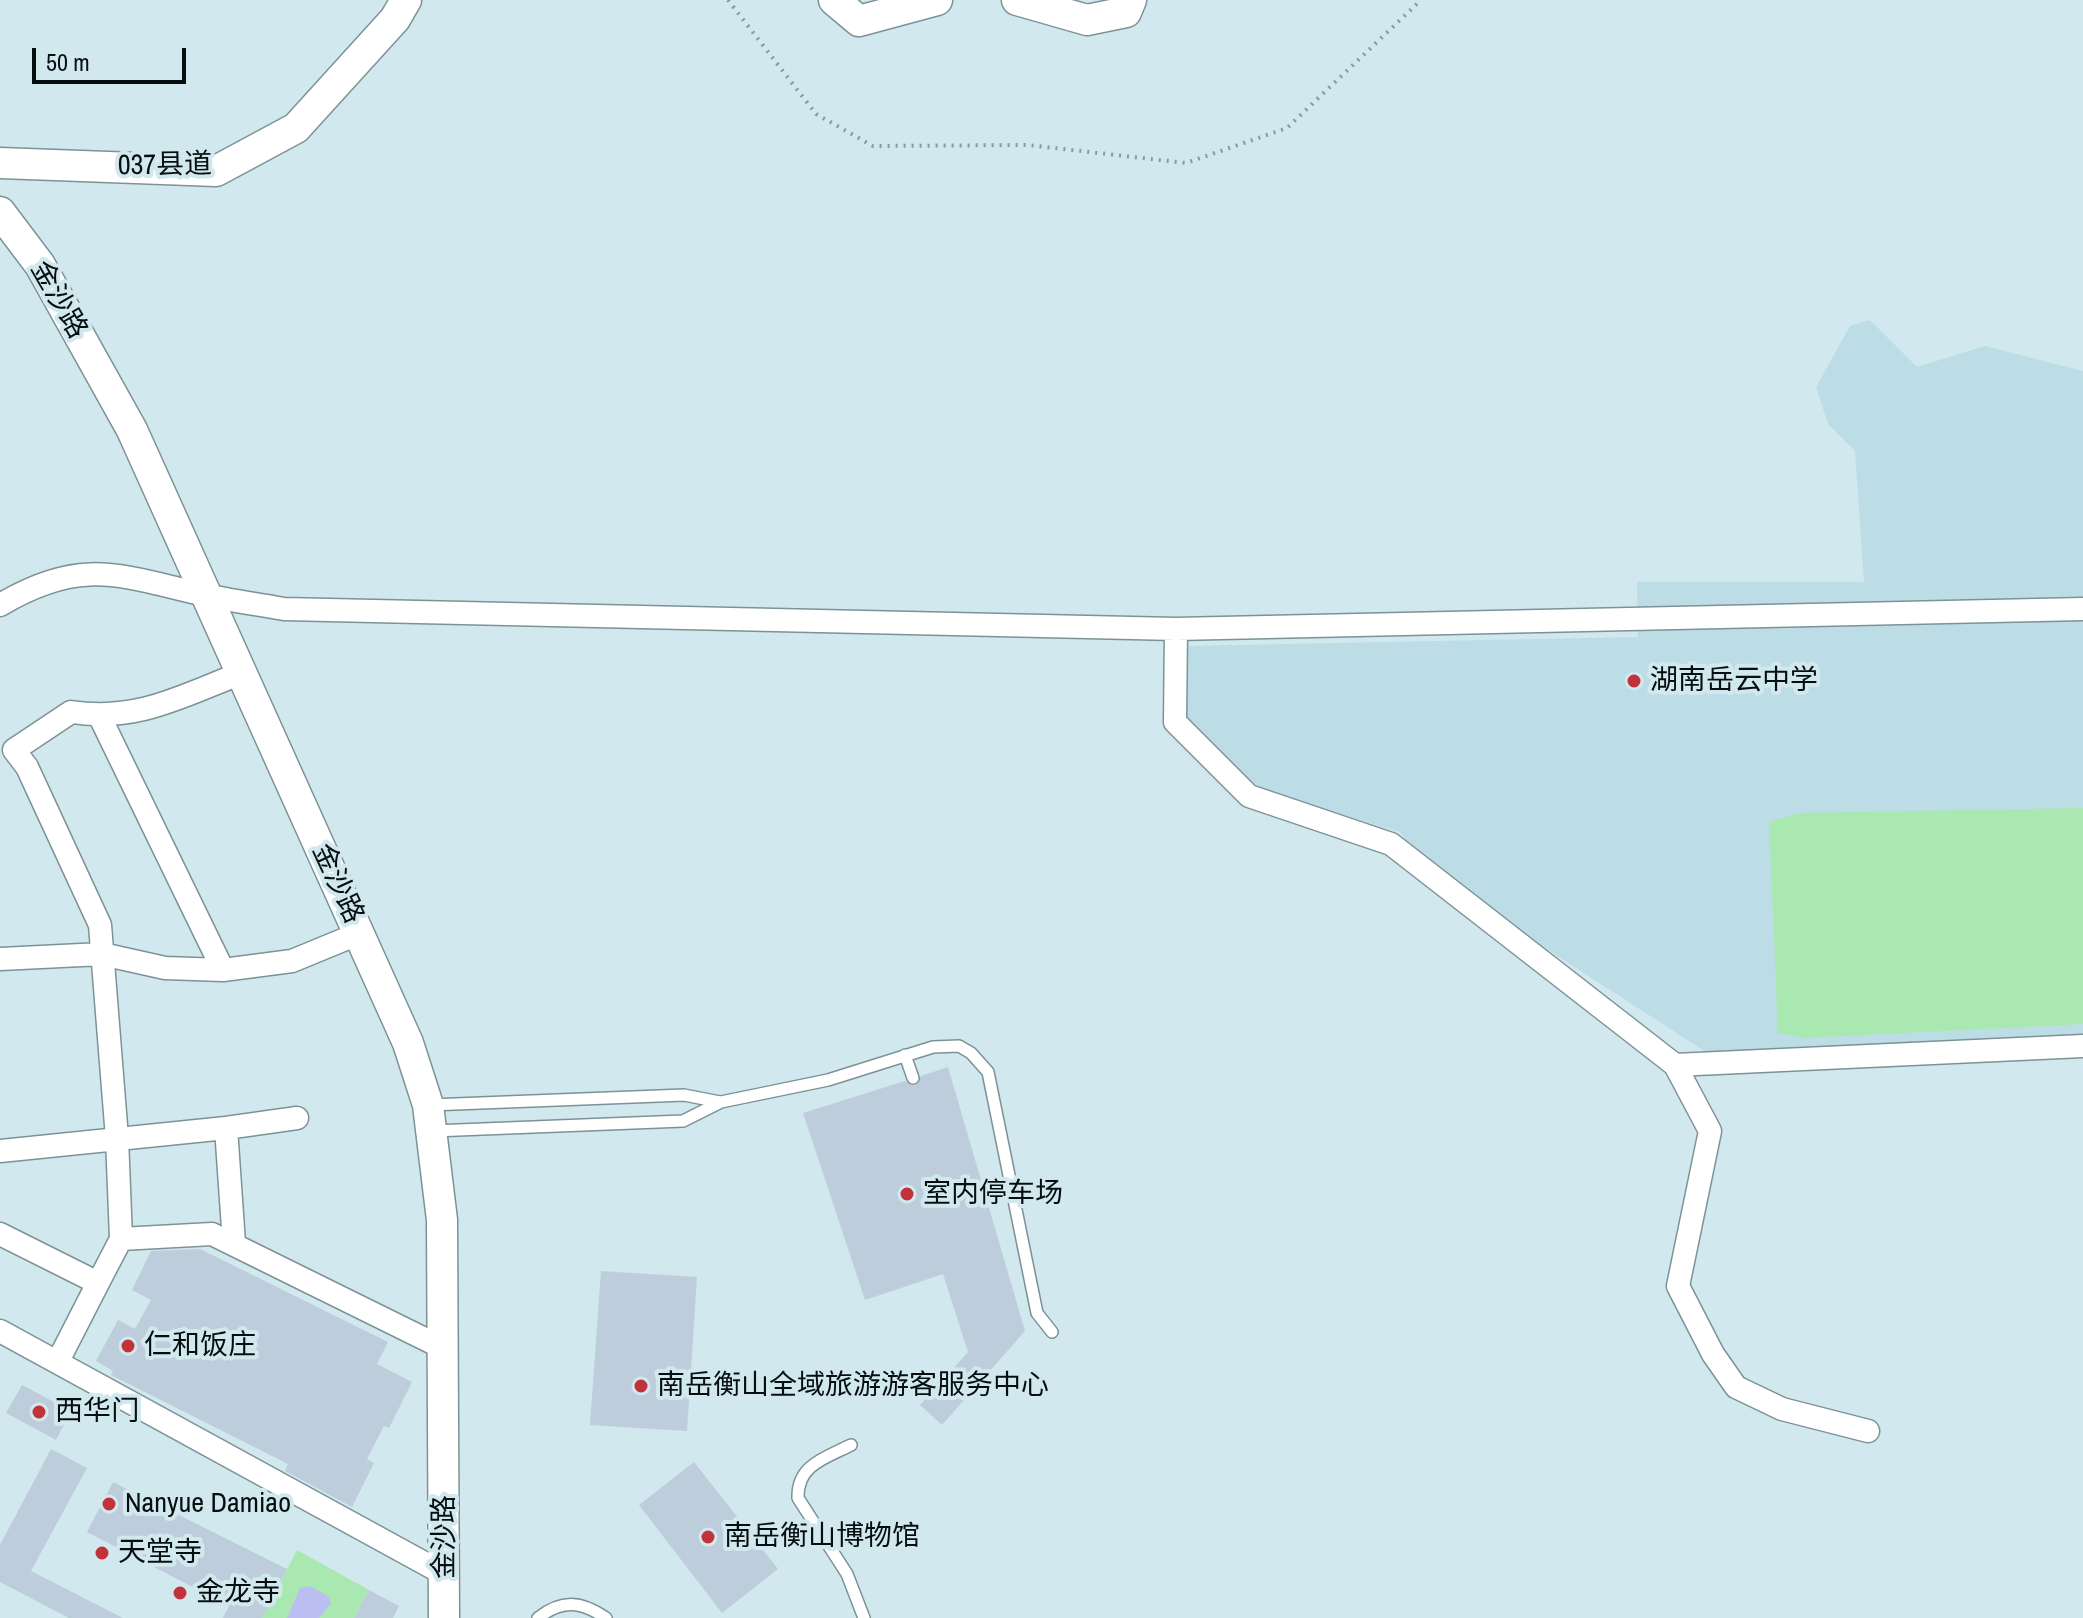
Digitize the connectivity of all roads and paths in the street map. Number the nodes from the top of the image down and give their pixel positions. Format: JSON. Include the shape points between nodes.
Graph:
{"nodes":[{"id":1,"x":406,"y":0,"type":"edge"},
{"id":2,"x":728,"y":0,"type":"edge"},
{"id":3,"x":834,"y":0,"type":"edge"},
{"id":4,"x":937,"y":0,"type":"edge"},
{"id":5,"x":1017,"y":0,"type":"edge"},
{"id":6,"x":1131,"y":0,"type":"edge"},
{"id":7,"x":1421,"y":0,"type":"edge"},
{"id":8,"x":0,"y":163,"type":"edge"},
{"id":9,"x":0,"y":212,"type":"edge"},
{"id":10,"x":205,"y":595,"type":"junction"},
{"id":11,"x":0,"y":605,"type":"edge"},
{"id":12,"x":2083,"y":609,"type":"edge"},
{"id":13,"x":1176,"y":629,"type":"junction"},
{"id":14,"x":239,"y":674,"type":"junction"},
{"id":15,"x":100,"y":717,"type":"junction"},
{"id":16,"x":360,"y":933,"type":"junction"},
{"id":17,"x":102,"y":954,"type":"junction"},
{"id":18,"x":0,"y":959,"type":"edge"},
{"id":19,"x":223,"y":970,"type":"junction"},
{"id":20,"x":2083,"y":1046,"type":"edge"},
{"id":21,"x":905,"y":1055,"type":"junction"},
{"id":22,"x":1675,"y":1065,"type":"junction"},
{"id":23,"x":913,"y":1078,"type":"dead end"},
{"id":24,"x":721,"y":1102,"type":"junction"},
{"id":25,"x":297,"y":1118,"type":"dead end"},
{"id":26,"x":430,"y":1118,"type":"junction"},
{"id":27,"x":226,"y":1128,"type":"junction"},
{"id":28,"x":117,"y":1138,"type":"junction"},
{"id":29,"x":0,"y":1151,"type":"edge"},
{"id":30,"x":0,"y":1234,"type":"edge"},
{"id":31,"x":121,"y":1239,"type":"junction"},
{"id":32,"x":234,"y":1243,"type":"junction"},
{"id":33,"x":98,"y":1283,"type":"junction"},
{"id":34,"x":0,"y":1331,"type":"edge"},
{"id":35,"x":1052,"y":1332,"type":"dead end"},
{"id":36,"x":445,"y":1349,"type":"junction"},
{"id":37,"x":58,"y":1361,"type":"junction"},
{"id":38,"x":1868,"y":1431,"type":"dead end"},
{"id":39,"x":851,"y":1445,"type":"dead end"},
{"id":40,"x":446,"y":1575,"type":"junction"},
{"id":41,"x":444,"y":1618,"type":"edge"},
{"id":42,"x":538,"y":1618,"type":"edge"},
{"id":43,"x":606,"y":1618,"type":"edge"},
{"id":44,"x":864,"y":1618,"type":"edge"}],
"edges":[{"from":1,"to":8,"type":"main road","name":"037县道","via":[[395,19],[296,128],[216,171]]},
{"from":2,"to":7,"type":"path","via":[[816,114],[873,146],[1028,145],[1186,163],[1287,128]]},
{"from":3,"to":4,"type":"main road","via":[[859,21]]},
{"from":5,"to":6,"type":"main road","via":[[1087,20],[1126,12]]},
{"from":9,"to":10,"type":"main road","name":"金沙路","via":[[40,265],[132,430]]},
{"from":10,"to":11,"type":"street","via":[[135,576],[90,573],[53,580]]},
{"from":10,"to":13,"type":"street","via":[[284,609]]},
{"from":10,"to":14,"type":"main road","name":"金沙路"},
{"from":12,"to":13,"type":"street"},
{"from":13,"to":22,"type":"street","via":[[1175,722],[1249,796],[1391,844]]},
{"from":14,"to":15,"type":"street","via":[[143,712]]},
{"from":14,"to":16,"type":"main road","name":"金沙路"},
{"from":15,"to":17,"type":"street","via":[[71,712],[14,750],[27,767],[100,925]]},
{"from":15,"to":19,"type":"street"},
{"from":16,"to":19,"type":"street","via":[[292,961]]},
{"from":16,"to":26,"type":"main road","name":"金沙路","via":[[408,1043]]},
{"from":17,"to":18,"type":"street"},
{"from":17,"to":19,"type":"street","via":[[165,968]]},
{"from":17,"to":28,"type":"street"},
{"from":20,"to":22,"type":"street"},
{"from":21,"to":23,"type":"lane"},
{"from":21,"to":24,"type":"lane","via":[[828,1080]]},
{"from":21,"to":35,"type":"lane","via":[[959,1046],[988,1072],[1037,1313]]},
{"from":22,"to":38,"type":"street","via":[[1710,1131],[1678,1286],[1713,1354],[1736,1387],[1782,1409]]},
{"from":24,"to":26,"type":"lane","via":[[684,1095]]},
{"from":24,"to":26,"type":"lane","via":[[683,1121]]},
{"from":25,"to":27,"type":"street"},
{"from":26,"to":36,"type":"main road","name":"金沙路","via":[[442,1220]]},
{"from":27,"to":28,"type":"street"},
{"from":27,"to":32,"type":"street"},
{"from":28,"to":29,"type":"street"},
{"from":28,"to":31,"type":"street"},
{"from":30,"to":33,"type":"street"},
{"from":31,"to":32,"type":"street","via":[[212,1234]]},
{"from":31,"to":33,"type":"street"},
{"from":32,"to":36,"type":"street"},
{"from":33,"to":37,"type":"street"},
{"from":34,"to":37,"type":"street"},
{"from":36,"to":40,"type":"main road","name":"金沙路"},
{"from":37,"to":40,"type":"street"},
{"from":39,"to":44,"type":"lane","via":[[812,1464],[801,1475],[798,1498],[847,1574]]},
{"from":40,"to":41,"type":"main road","name":"金沙路"},
{"from":42,"to":43,"type":"lane","via":[[576,1603]]}]}
